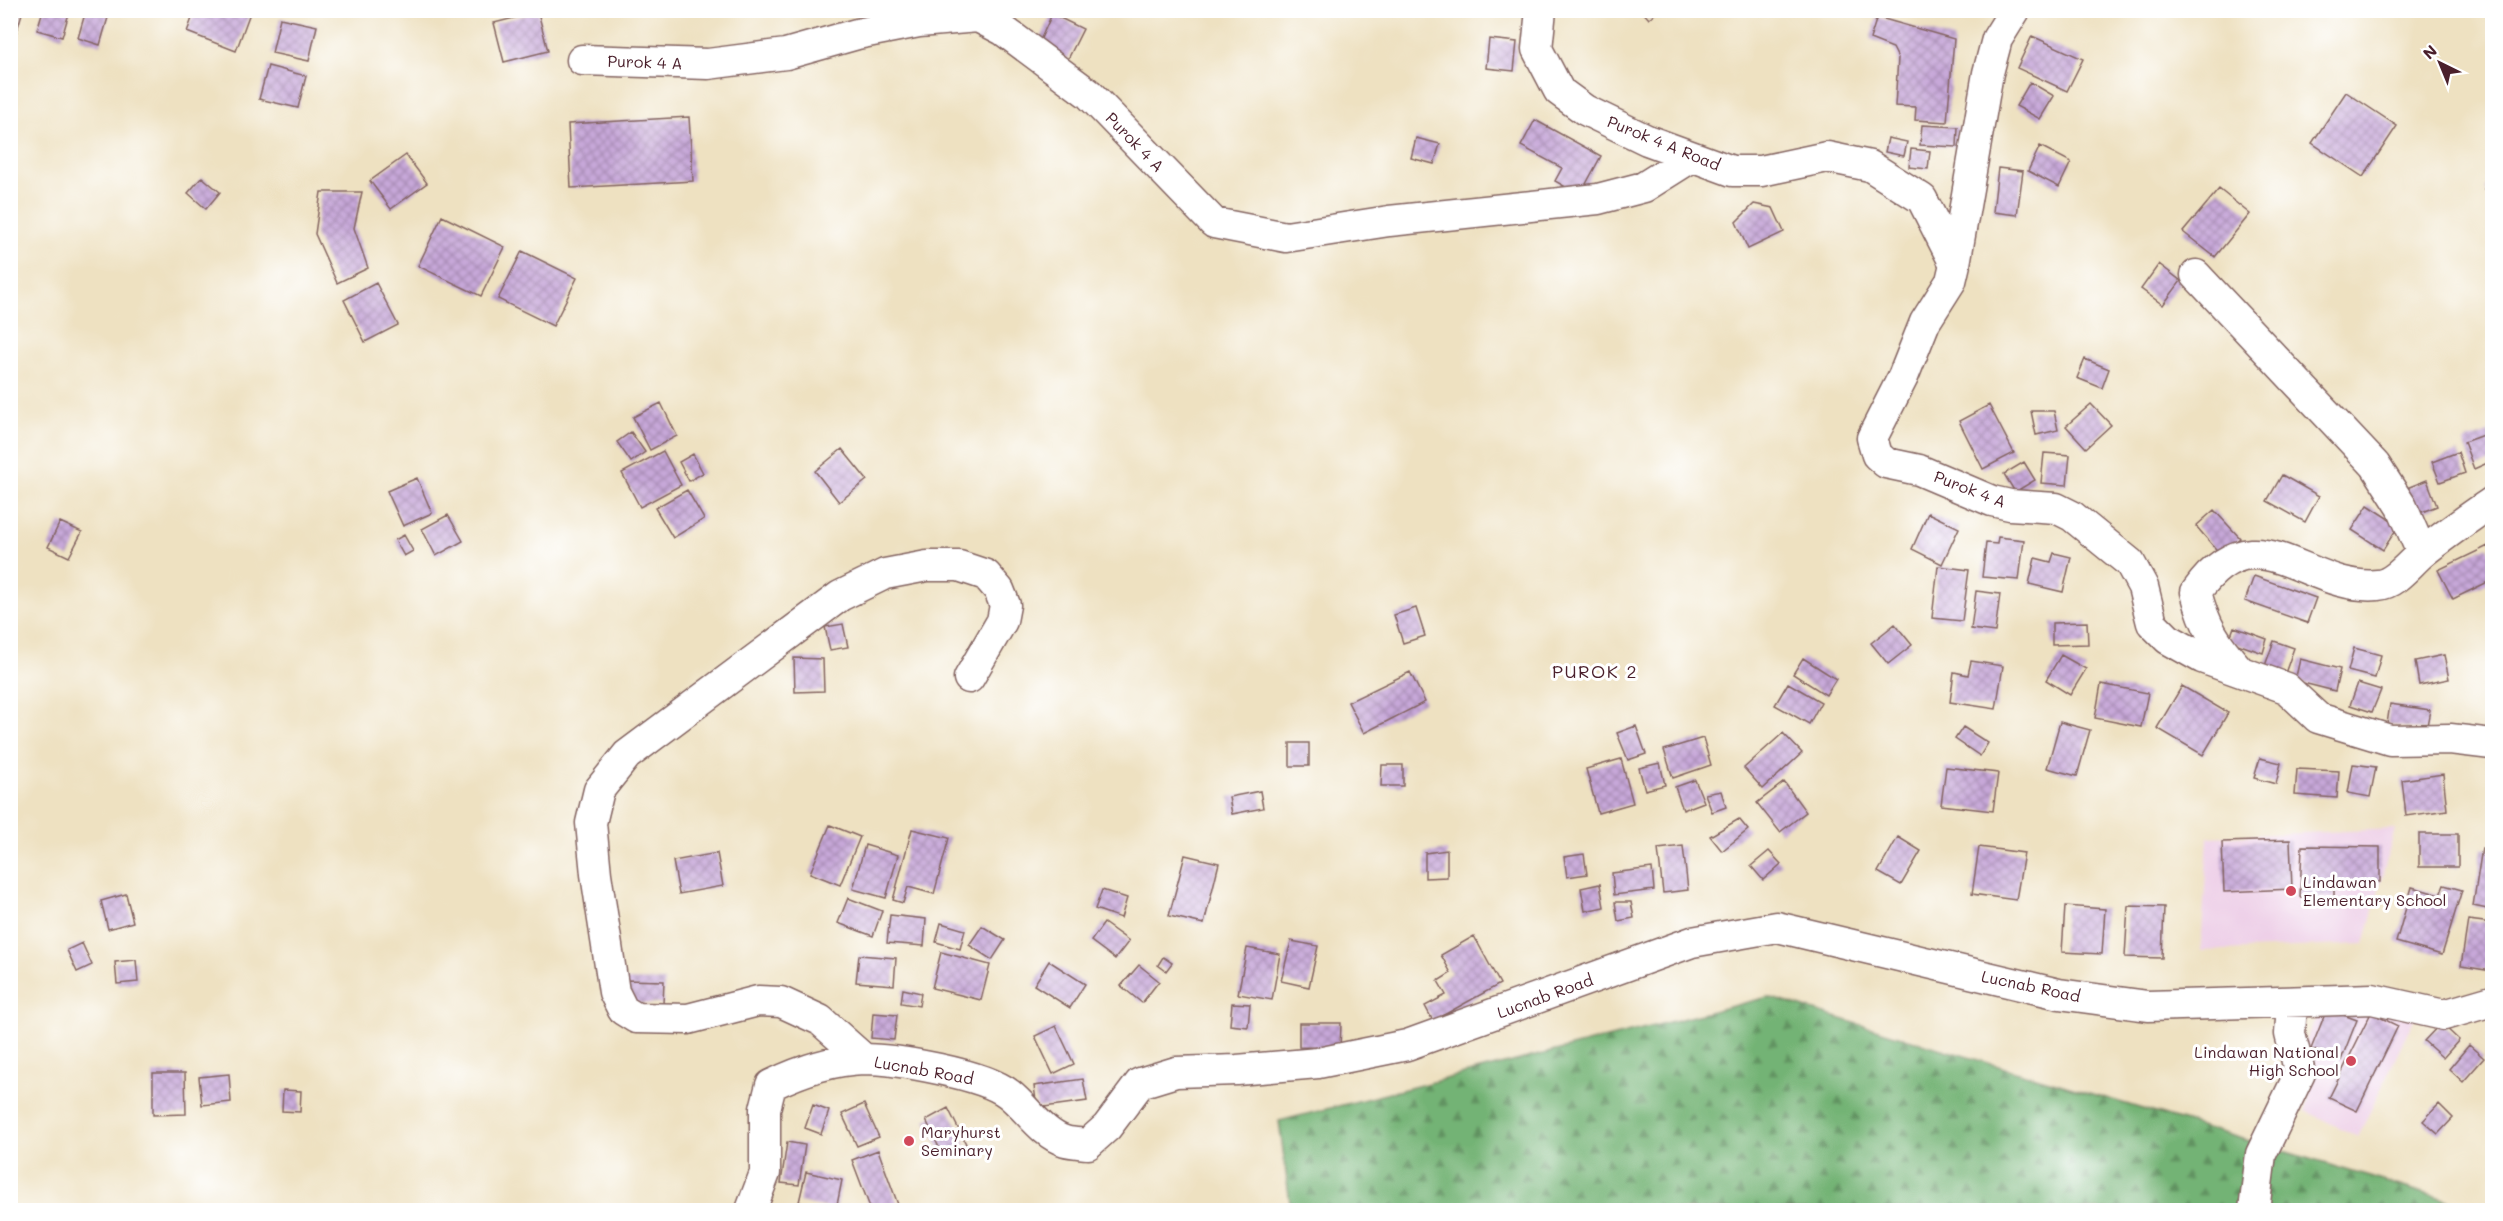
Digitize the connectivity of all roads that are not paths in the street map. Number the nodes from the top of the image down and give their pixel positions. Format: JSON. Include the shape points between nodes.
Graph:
{"nodes":[{"id":1,"x":1540,"y":10,"type":"edge"},
{"id":2,"x":2015,"y":10,"type":"edge"},
{"id":3,"x":582,"y":60,"type":"dead end"},
{"id":4,"x":1690,"y":158,"type":"junction"},
{"id":5,"x":1955,"y":264,"type":"junction"},
{"id":6,"x":2196,"y":275,"type":"dead end"},
{"id":7,"x":2493,"y":502,"type":"edge"},
{"id":8,"x":2422,"y":553,"type":"junction"},
{"id":9,"x":2240,"y":671,"type":"junction"},
{"id":10,"x":969,"y":678,"type":"dead end"},
{"id":11,"x":2493,"y":744,"type":"edge"},
{"id":12,"x":2292,"y":1002,"type":"junction"},
{"id":13,"x":2493,"y":1002,"type":"edge"},
{"id":14,"x":864,"y":1059,"type":"junction"},
{"id":15,"x":751,"y":1210,"type":"edge"},
{"id":16,"x":2254,"y":1210,"type":"edge"}],
"edges":[{"from":1,"to":4,"type":"street","name":"Purok 4 A Road","via":[[1537,49],[1559,91],[1585,110]]},
{"from":2,"to":5,"type":"street","via":[[1997,39],[1988,73]]},
{"from":3,"to":4,"type":"street","name":"Purok 4 A","via":[[708,64],[786,54],[920,22],[978,17],[1003,30],[1089,94],[1214,224],[1286,237],[1598,199],[1644,187]]},
{"from":4,"to":5,"type":"street","name":"Purok 4 A Road","via":[[1732,171],[1761,171],[1827,157],[1870,166],[1922,200]]},
{"from":5,"to":9,"type":"street","name":"Purok 4 A","via":[[1951,281],[1925,322],[1903,377],[1877,424],[1872,438],[1877,455],[1886,463],[1918,470],[1992,501],[2056,508],[2072,516],[2130,563],[2143,587],[2152,623],[2168,639],[2202,658]]},
{"from":6,"to":8,"type":"street","via":[[2375,465],[2402,507]]},
{"from":7,"to":8,"type":"street"},
{"from":8,"to":9,"type":"street","via":[[2380,585],[2351,584],[2254,552],[2219,564],[2196,591],[2202,618],[2215,642]]},
{"from":9,"to":11,"type":"street","via":[[2286,688],[2318,718],[2390,740],[2450,739]]},
{"from":10,"to":14,"type":"street","via":[[1002,621],[1005,604],[999,590],[986,575],[959,566],[927,566],[885,574],[840,596],[627,755],[599,790],[591,823],[596,874],[614,992],[623,1010],[636,1018],[688,1019],[758,1001],[781,1002],[820,1020]]},
{"from":12,"to":13,"type":"street","name":"Lucnab Road","via":[[2372,999],[2444,1015]]},
{"from":12,"to":14,"type":"street","name":"Lucnab Road","via":[[2148,1006],[2059,994],[1777,927],[1692,942],[1407,1046],[1318,1063],[1176,1072],[1140,1083],[1088,1144],[1064,1141],[1008,1093],[974,1077]]},
{"from":12,"to":16,"type":"street","via":[[2290,1035],[2300,1073],[2261,1154]]},
{"from":14,"to":15,"type":"street","name":"Lucnab Road","via":[[800,1072],[771,1085],[765,1108],[765,1173]]}]}
